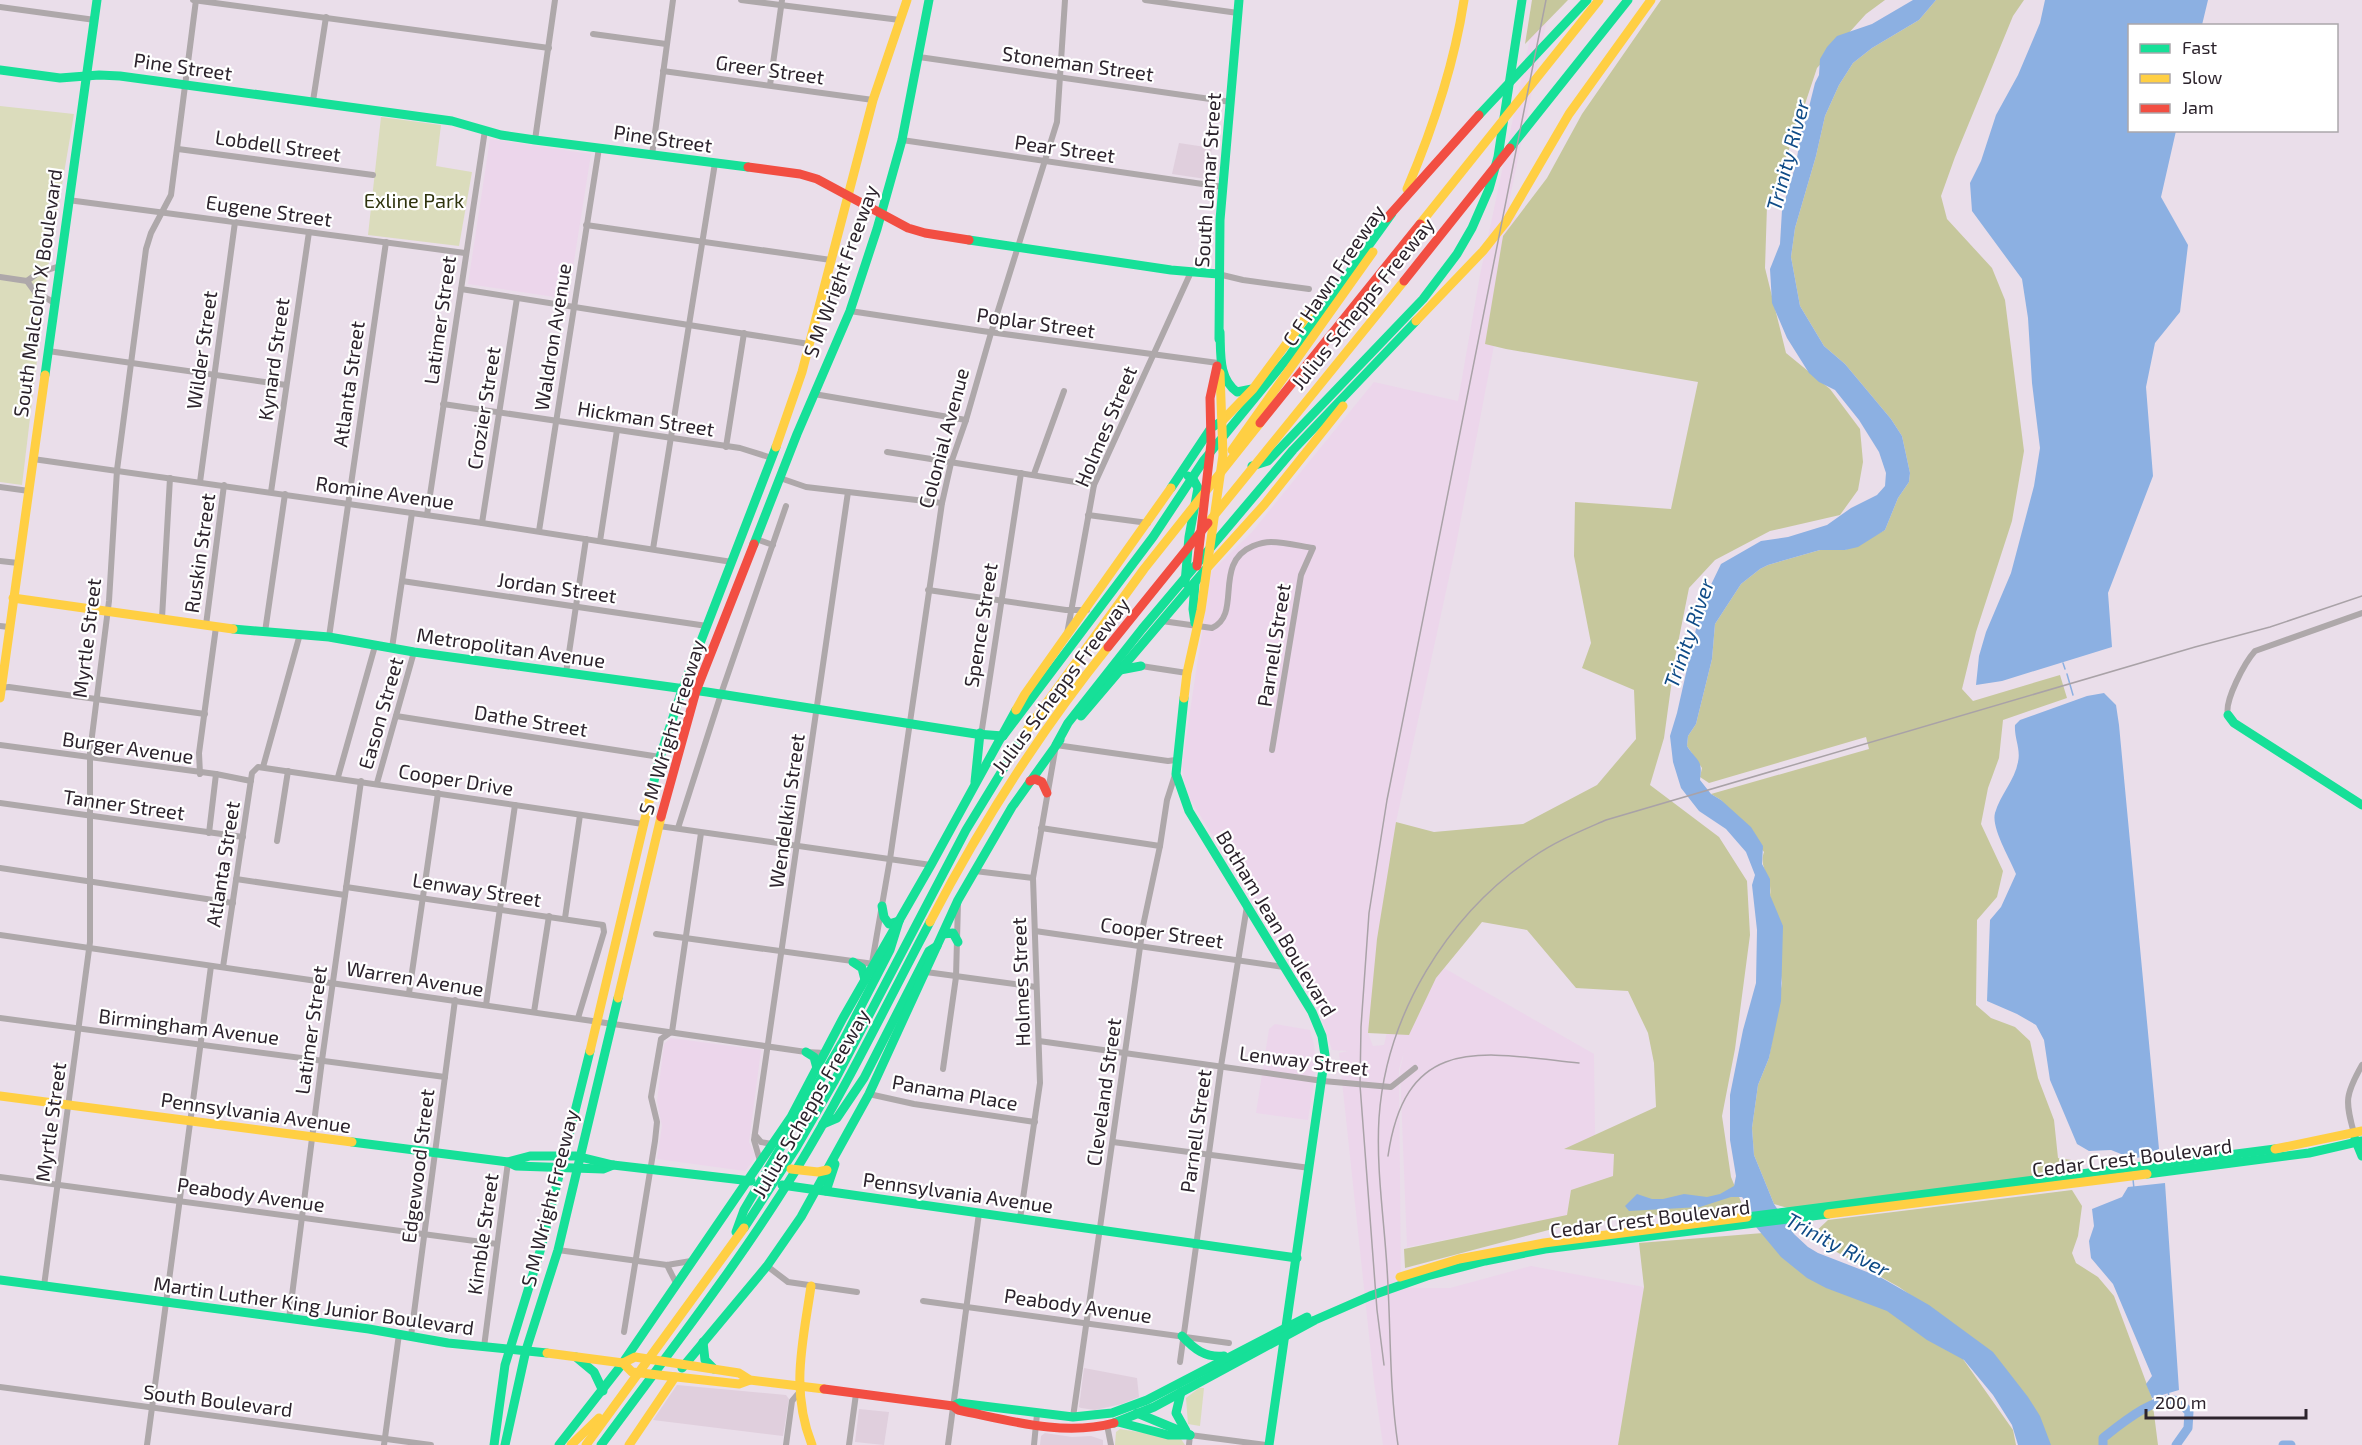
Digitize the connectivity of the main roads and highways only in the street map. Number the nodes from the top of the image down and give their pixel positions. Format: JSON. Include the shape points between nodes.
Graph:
{"nodes":[{"id":1,"x":97,"y":0,"type":"edge"},
{"id":2,"x":907,"y":0,"type":"edge"},
{"id":3,"x":929,"y":0,"type":"edge"},
{"id":4,"x":1239,"y":0,"type":"edge"},
{"id":5,"x":1464,"y":0,"type":"edge"},
{"id":6,"x":1522,"y":0,"type":"edge"},
{"id":7,"x":1587,"y":0,"type":"edge"},
{"id":8,"x":1599,"y":0,"type":"edge"},
{"id":9,"x":1628,"y":0,"type":"edge"},
{"id":10,"x":1650,"y":0,"type":"edge"},
{"id":11,"x":0,"y":70,"type":"edge"},
{"id":12,"x":87,"y":76,"type":"junction"},
{"id":13,"x":849,"y":194,"type":"junction"},
{"id":14,"x":1392,"y":213,"type":"junction"},
{"id":15,"x":881,"y":215,"type":"junction"},
{"id":16,"x":1218,"y":274,"type":"junction"},
{"id":17,"x":1220,"y":332,"type":"junction"},
{"id":18,"x":1392,"y":344,"type":"junction"},
{"id":19,"x":1218,"y":363,"type":"junction"},
{"id":20,"x":1253,"y":389,"type":"junction"},
{"id":21,"x":1222,"y":421,"type":"junction"},
{"id":22,"x":1211,"y":428,"type":"junction"},
{"id":23,"x":1211,"y":443,"type":"junction"},
{"id":24,"x":1200,"y":445,"type":"junction"},
{"id":25,"x":1223,"y":455,"type":"junction"},
{"id":26,"x":1252,"y":466,"type":"junction"},
{"id":27,"x":1180,"y":475,"type":"junction"},
{"id":28,"x":1214,"y":483,"type":"junction"},
{"id":29,"x":1208,"y":567,"type":"junction"},
{"id":30,"x":1195,"y":583,"type":"junction"},
{"id":31,"x":1184,"y":594,"type":"junction"},
{"id":32,"x":14,"y":598,"type":"junction"},
{"id":33,"x":5,"y":626,"type":"edge"},
{"id":34,"x":1196,"y":626,"type":"junction"},
{"id":35,"x":1132,"y":657,"type":"junction"},
{"id":36,"x":1120,"y":670,"type":"junction"},
{"id":37,"x":682,"y":690,"type":"junction"},
{"id":38,"x":696,"y":691,"type":"junction"},
{"id":39,"x":0,"y":692,"type":"edge"},
{"id":40,"x":2228,"y":715,"type":"road end"},
{"id":41,"x":980,"y":734,"type":"junction"},
{"id":42,"x":1003,"y":736,"type":"junction"},
{"id":43,"x":1056,"y":745,"type":"junction"},
{"id":44,"x":1030,"y":781,"type":"junction"},
{"id":45,"x":975,"y":782,"type":"junction"},
{"id":46,"x":1047,"y":794,"type":"road end"},
{"id":47,"x":2362,"y":805,"type":"edge"},
{"id":48,"x":882,"y":906,"type":"road end"},
{"id":49,"x":899,"y":921,"type":"junction"},
{"id":50,"x":943,"y":934,"type":"junction"},
{"id":51,"x":958,"y":942,"type":"road end"},
{"id":52,"x":938,"y":946,"type":"junction"},
{"id":53,"x":853,"y":962,"type":"road end"},
{"id":54,"x":865,"y":980,"type":"junction"},
{"id":55,"x":806,"y":1052,"type":"road end"},
{"id":56,"x":817,"y":1068,"type":"junction"},
{"id":57,"x":0,"y":1096,"type":"edge"},
{"id":58,"x":823,"y":1124,"type":"junction"},
{"id":59,"x":2359,"y":1137,"type":"edge"},
{"id":60,"x":771,"y":1146,"type":"junction"},
{"id":61,"x":840,"y":1148,"type":"junction"},
{"id":62,"x":565,"y":1156,"type":"junction"},
{"id":63,"x":2362,"y":1156,"type":"edge"},
{"id":64,"x":579,"y":1157,"type":"junction"},
{"id":65,"x":508,"y":1162,"type":"junction"},
{"id":66,"x":613,"y":1165,"type":"junction"},
{"id":67,"x":562,"y":1168,"type":"junction"},
{"id":68,"x":576,"y":1168,"type":"junction"},
{"id":69,"x":827,"y":1170,"type":"junction"},
{"id":70,"x":747,"y":1180,"type":"junction"},
{"id":71,"x":816,"y":1189,"type":"junction"},
{"id":72,"x":826,"y":1191,"type":"junction"},
{"id":73,"x":732,"y":1245,"type":"junction"},
{"id":74,"x":1297,"y":1258,"type":"junction"},
{"id":75,"x":0,"y":1280,"type":"edge"},
{"id":76,"x":811,"y":1286,"type":"road end"},
{"id":77,"x":1182,"y":1336,"type":"road end"},
{"id":78,"x":703,"y":1342,"type":"junction"},
{"id":79,"x":511,"y":1348,"type":"junction"},
{"id":80,"x":1250,"y":1349,"type":"junction"},
{"id":81,"x":526,"y":1350,"type":"junction"},
{"id":82,"x":1232,"y":1354,"type":"junction"},
{"id":83,"x":576,"y":1357,"type":"junction"},
{"id":84,"x":623,"y":1363,"type":"junction"},
{"id":85,"x":683,"y":1366,"type":"junction"},
{"id":86,"x":714,"y":1369,"type":"junction"},
{"id":87,"x":675,"y":1377,"type":"junction"},
{"id":88,"x":750,"y":1380,"type":"junction"},
{"id":89,"x":603,"y":1391,"type":"junction"},
{"id":90,"x":798,"y":1391,"type":"junction"},
{"id":91,"x":1181,"y":1392,"type":"junction"},
{"id":92,"x":623,"y":1394,"type":"junction"},
{"id":93,"x":1147,"y":1400,"type":"junction"},
{"id":94,"x":1127,"y":1408,"type":"junction"},
{"id":95,"x":1139,"y":1414,"type":"junction"},
{"id":96,"x":1037,"y":1418,"type":"junction"},
{"id":97,"x":618,"y":1420,"type":"junction"},
{"id":98,"x":1118,"y":1422,"type":"junction"},
{"id":99,"x":1154,"y":1432,"type":"junction"},
{"id":100,"x":1190,"y":1435,"type":"junction"},
{"id":101,"x":494,"y":1445,"type":"edge"},
{"id":102,"x":505,"y":1445,"type":"edge"},
{"id":103,"x":559,"y":1445,"type":"edge"},
{"id":104,"x":571,"y":1445,"type":"edge"},
{"id":105,"x":586,"y":1445,"type":"edge"},
{"id":106,"x":601,"y":1445,"type":"edge"},
{"id":107,"x":611,"y":1445,"type":"edge"},
{"id":108,"x":629,"y":1445,"type":"edge"},
{"id":109,"x":812,"y":1445,"type":"edge"},
{"id":110,"x":1267,"y":1445,"type":"edge"}],
"edges":[{"from":1,"to":12,"type":"main road","name":"South Malcolm X Boulevard"},
{"from":2,"to":13,"type":"main road","name":"S M Wright Freeway","via":[[873,100]]},
{"from":3,"to":15,"type":"main road","name":"S M Wright Freeway","via":[[902,140]]},
{"from":4,"to":16,"type":"main road","name":"South Lamar Street"},
{"from":5,"to":28,"type":"main road","name":"C F Hawn Freeway","via":[[1449,77],[1420,160],[1388,229],[1240,436]]},
{"from":6,"to":26,"type":"main road","via":[[1496,165],[1481,208],[1457,254],[1416,307],[1268,461]]},
{"from":7,"to":14,"type":"main road"},
{"from":8,"to":28,"type":"main road","name":"Julius Schepps Freeway"},
{"from":9,"to":26,"type":"main road","name":"Julius Schepps Freeway"},
{"from":10,"to":18,"type":"main road","via":[[1552,140],[1506,222]]},
{"from":11,"to":12,"type":"main road","name":"Pine Street","via":[[60,78]]},
{"from":12,"to":13,"type":"main road","name":"Pine Street","via":[[120,76],[313,101],[452,121],[535,140],[815,177]]},
{"from":12,"to":32,"type":"main road","name":"South Malcolm X Boulevard"},
{"from":13,"to":15,"type":"main road","name":"Pine Street"},
{"from":13,"to":37,"type":"main road","name":"S M Wright Freeway","via":[[793,399]]},
{"from":14,"to":20,"type":"main road","name":"Julius Schepps Freeway","via":[[1320,298]]},
{"from":14,"to":42,"type":"main road","via":[[1290,355],[1204,460],[1141,553]]},
{"from":15,"to":16,"type":"main road","name":"Pine Street","via":[[924,233]]},
{"from":15,"to":38,"type":"main road","name":"S M Wright Freeway","via":[[850,311]]},
{"from":16,"to":17,"type":"main road","name":"South Lamar Street"},
{"from":17,"to":19,"type":"main road","name":"South Lamar Street"},
{"from":17,"to":20,"type":"main road","via":[[1226,383],[1237,392]]},
{"from":18,"to":29,"type":"main road","name":"Julius Schepps Freeway","via":[[1281,485]]},
{"from":18,"to":43,"type":"main road","via":[[1299,443],[1142,629],[1068,723]]},
{"from":19,"to":21,"type":"main road","name":"South Lamar Street"},
{"from":19,"to":22,"type":"main road","name":"South Lamar Street","via":[[1211,392]]},
{"from":20,"to":21,"type":"main road","name":"Julius Schepps Freeway"},
{"from":21,"to":22,"type":"main road","name":"Julius Schepps Freeway"},
{"from":21,"to":25,"type":"main road","name":"South Lamar Street"},
{"from":22,"to":23,"type":"main road","name":"South Lamar Street"},
{"from":22,"to":24,"type":"main road","name":"Julius Schepps Freeway"},
{"from":23,"to":24,"type":"main road"},
{"from":23,"to":25,"type":"main road"},
{"from":23,"to":30,"type":"main road","name":"South Lamar Street"},
{"from":24,"to":27,"type":"main road","name":"Julius Schepps Freeway"},
{"from":25,"to":29,"type":"main road","name":"South Lamar Street"},
{"from":26,"to":58,"type":"main road","name":"Julius Schepps Freeway","via":[[1063,704],[991,810]]},
{"from":27,"to":31,"type":"main road","via":[[1193,479],[1198,488]]},
{"from":27,"to":42,"type":"main road","name":"Julius Schepps Freeway","via":[[1025,694]]},
{"from":28,"to":73,"type":"main road","name":"Julius Schepps Freeway","via":[[1071,666],[999,772],[826,1097]]},
{"from":29,"to":30,"type":"main road","name":"Julius Schepps Freeway"},
{"from":29,"to":34,"type":"main road","name":"Botham Jean Boulevard"},
{"from":30,"to":31,"type":"main road","name":"Julius Schepps Freeway"},
{"from":30,"to":34,"type":"main road","name":"South Lamar Street"},
{"from":31,"to":35,"type":"main road","name":"Julius Schepps Freeway"},
{"from":32,"to":33,"type":"main road","name":"South Malcolm X Boulevard"},
{"from":32,"to":37,"type":"main road","name":"Metropolitan Avenue","via":[[216,627],[329,637]]},
{"from":33,"to":39,"type":"main road","name":"South Malcolm X Boulevard"},
{"from":34,"to":74,"type":"main road","name":"Botham Jean Boulevard","via":[[1176,774],[1189,811],[1321,1028],[1325,1054],[1323,1081]]},
{"from":35,"to":36,"type":"main road","name":"Julius Schepps Freeway"},
{"from":35,"to":36,"type":"main road","via":[[1141,666]]},
{"from":36,"to":43,"type":"main road","name":"Julius Schepps Freeway"},
{"from":37,"to":38,"type":"main road","name":"Metropolitan Avenue"},
{"from":37,"to":62,"type":"main road","name":"S M Wright Freeway","via":[[660,757]]},
{"from":38,"to":41,"type":"main road","name":"Metropolitan Avenue"},
{"from":38,"to":64,"type":"main road","name":"S M Wright Freeway","via":[[659,826]]},
{"from":40,"to":47,"type":"main road","via":[[2234,723]]},
{"from":41,"to":42,"type":"main road","name":"Metropolitan Avenue"},
{"from":41,"to":45,"type":"main road","name":"Spence Street"},
{"from":42,"to":45,"type":"main road","name":"Julius Schepps Freeway"},
{"from":43,"to":44,"type":"main road","name":"Julius Schepps Freeway"},
{"from":44,"to":46,"type":"main road","via":[[1042,781]]},
{"from":44,"to":50,"type":"main road","name":"Julius Schepps Freeway","via":[[958,900]]},
{"from":45,"to":49,"type":"main road","name":"Julius Schepps Freeway"},
{"from":48,"to":49,"type":"main road","via":[[889,924]]},
{"from":49,"to":54,"type":"main road","name":"Julius Schepps Freeway"},
{"from":49,"to":73,"type":"main road","via":[[890,950],[843,1041],[744,1210]]},
{"from":50,"to":51,"type":"main road","via":[[953,933]]},
{"from":50,"to":52,"type":"main road","name":"Julius Schepps Freeway"},
{"from":52,"to":58,"type":"main road","via":[[929,951],[878,1053],[848,1102],[837,1119]]},
{"from":52,"to":61,"type":"main road","name":"Julius Schepps Freeway"},
{"from":53,"to":54,"type":"main road","via":[[862,968]]},
{"from":54,"to":56,"type":"main road","name":"Julius Schepps Freeway"},
{"from":55,"to":56,"type":"main road","via":[[814,1057]]},
{"from":56,"to":60,"type":"main road","name":"Julius Schepps Freeway"},
{"from":57,"to":65,"type":"main road","name":"Pennsylvania Avenue"},
{"from":58,"to":97,"type":"main road","name":"Julius Schepps Freeway","via":[[767,1214]]},
{"from":59,"to":63,"type":"main road"},
{"from":59,"to":80,"type":"main road","name":"Cedar Crest Boulevard","via":[[2309,1153],[2234,1159],[1485,1260],[1378,1292]]},
{"from":60,"to":69,"type":"main road","via":[[772,1161],[781,1168]]},
{"from":60,"to":70,"type":"main road","name":"Julius Schepps Freeway"},
{"from":61,"to":69,"type":"main road","name":"Julius Schepps Freeway"},
{"from":61,"to":72,"type":"main road"},
{"from":62,"to":64,"type":"main road","name":"Pennsylvania Avenue"},
{"from":62,"to":65,"type":"main road","name":"Pennsylvania Avenue","via":[[518,1156]]},
{"from":62,"to":67,"type":"main road","name":"S M Wright Freeway"},
{"from":64,"to":66,"type":"main road","name":"Pennsylvania Avenue","via":[[602,1159]]},
{"from":64,"to":68,"type":"main road","name":"S M Wright Freeway"},
{"from":65,"to":67,"type":"main road","name":"Pennsylvania Avenue","via":[[516,1166]]},
{"from":66,"to":68,"type":"main road","name":"Pennsylvania Avenue","via":[[603,1169]]},
{"from":66,"to":70,"type":"main road","name":"Pennsylvania Avenue"},
{"from":67,"to":68,"type":"main road","name":"Pennsylvania Avenue"},
{"from":67,"to":79,"type":"main road","name":"S M Wright Freeway"},
{"from":68,"to":81,"type":"main road","name":"S M Wright Freeway","via":[[558,1250]]},
{"from":69,"to":71,"type":"main road","name":"Julius Schepps Freeway"},
{"from":70,"to":71,"type":"main road","name":"Pennsylvania Avenue"},
{"from":70,"to":84,"type":"main road","name":"Julius Schepps Freeway"},
{"from":71,"to":72,"type":"main road","name":"Pennsylvania Avenue"},
{"from":71,"to":78,"type":"main road","name":"Julius Schepps Freeway","via":[[767,1266]]},
{"from":72,"to":74,"type":"main road","name":"Pennsylvania Avenue"},
{"from":73,"to":92,"type":"main road","name":"Julius Schepps Freeway"},
{"from":74,"to":110,"type":"main road","name":"Botham Jean Boulevard"},
{"from":75,"to":79,"type":"main road","name":"Martin Luther King Junior Boulevard"},
{"from":76,"to":90,"type":"main road"},
{"from":77,"to":82,"type":"main road","via":[[1207,1356]]},
{"from":78,"to":85,"type":"main road","name":"Julius Schepps Freeway"},
{"from":78,"to":86,"type":"main road","via":[[703,1356]]},
{"from":79,"to":81,"type":"main road","name":"Martin Luther King Junior Boulevard"},
{"from":79,"to":101,"type":"main road","name":"S M Wright Freeway"},
{"from":80,"to":82,"type":"main road","name":"Cedar Crest Boulevard"},
{"from":80,"to":91,"type":"main road","name":"Cedar Crest Boulevard"},
{"from":81,"to":83,"type":"main road","name":"Martin Luther King Junior Boulevard"},
{"from":81,"to":102,"type":"main road","name":"S M Wright Freeway"},
{"from":82,"to":93,"type":"main road","name":"Cedar Crest Boulevard"},
{"from":83,"to":84,"type":"main road","name":"Martin Luther King Junior Boulevard"},
{"from":83,"to":89,"type":"main road","via":[[594,1372]]},
{"from":84,"to":85,"type":"main road","name":"Martin Luther King Junior Boulevard","via":[[635,1358]]},
{"from":84,"to":87,"type":"main road","name":"Martin Luther King Junior Boulevard","via":[[632,1372]]},
{"from":84,"to":89,"type":"main road","name":"Julius Schepps Freeway"},
{"from":85,"to":86,"type":"main road","name":"Martin Luther King Junior Boulevard"},
{"from":85,"to":87,"type":"main road","name":"Julius Schepps Freeway"},
{"from":86,"to":88,"type":"main road","name":"Martin Luther King Junior Boulevard","via":[[739,1372]]},
{"from":87,"to":88,"type":"main road","name":"Martin Luther King Junior Boulevard","via":[[739,1384]]},
{"from":87,"to":108,"type":"main road","name":"Julius Schepps Freeway"},
{"from":88,"to":90,"type":"main road","name":"Martin Luther King Junior Boulevard"},
{"from":89,"to":103,"type":"main road","name":"Julius Schepps Freeway"},
{"from":90,"to":96,"type":"main road","name":"Martin Luther King Junior Boulevard","via":[[856,1394]]},
{"from":90,"to":109,"type":"main road","via":[[801,1418]]},
{"from":91,"to":95,"type":"main road","name":"Cedar Crest Boulevard"},
{"from":91,"to":100,"type":"main road","via":[[1176,1416]]},
{"from":92,"to":104,"type":"main road"},
{"from":92,"to":105,"type":"main road","name":"Julius Schepps Freeway"},
{"from":93,"to":94,"type":"main road","name":"Cedar Crest Boulevard"},
{"from":93,"to":95,"type":"main road"},
{"from":94,"to":95,"type":"main road"},
{"from":94,"to":96,"type":"main road","name":"Martin Luther King Junior Boulevard","via":[[1103,1415]]},
{"from":95,"to":98,"type":"main road","name":"Cedar Crest Boulevard"},
{"from":95,"to":99,"type":"main road"},
{"from":95,"to":100,"type":"main road"},
{"from":96,"to":98,"type":"main road","name":"Martin Luther King Junior Boulevard","via":[[1069,1428]]},
{"from":97,"to":106,"type":"main road","name":"Julius Schepps Freeway"},
{"from":97,"to":107,"type":"main road"},
{"from":98,"to":99,"type":"main road"},
{"from":99,"to":100,"type":"main road"}]}
